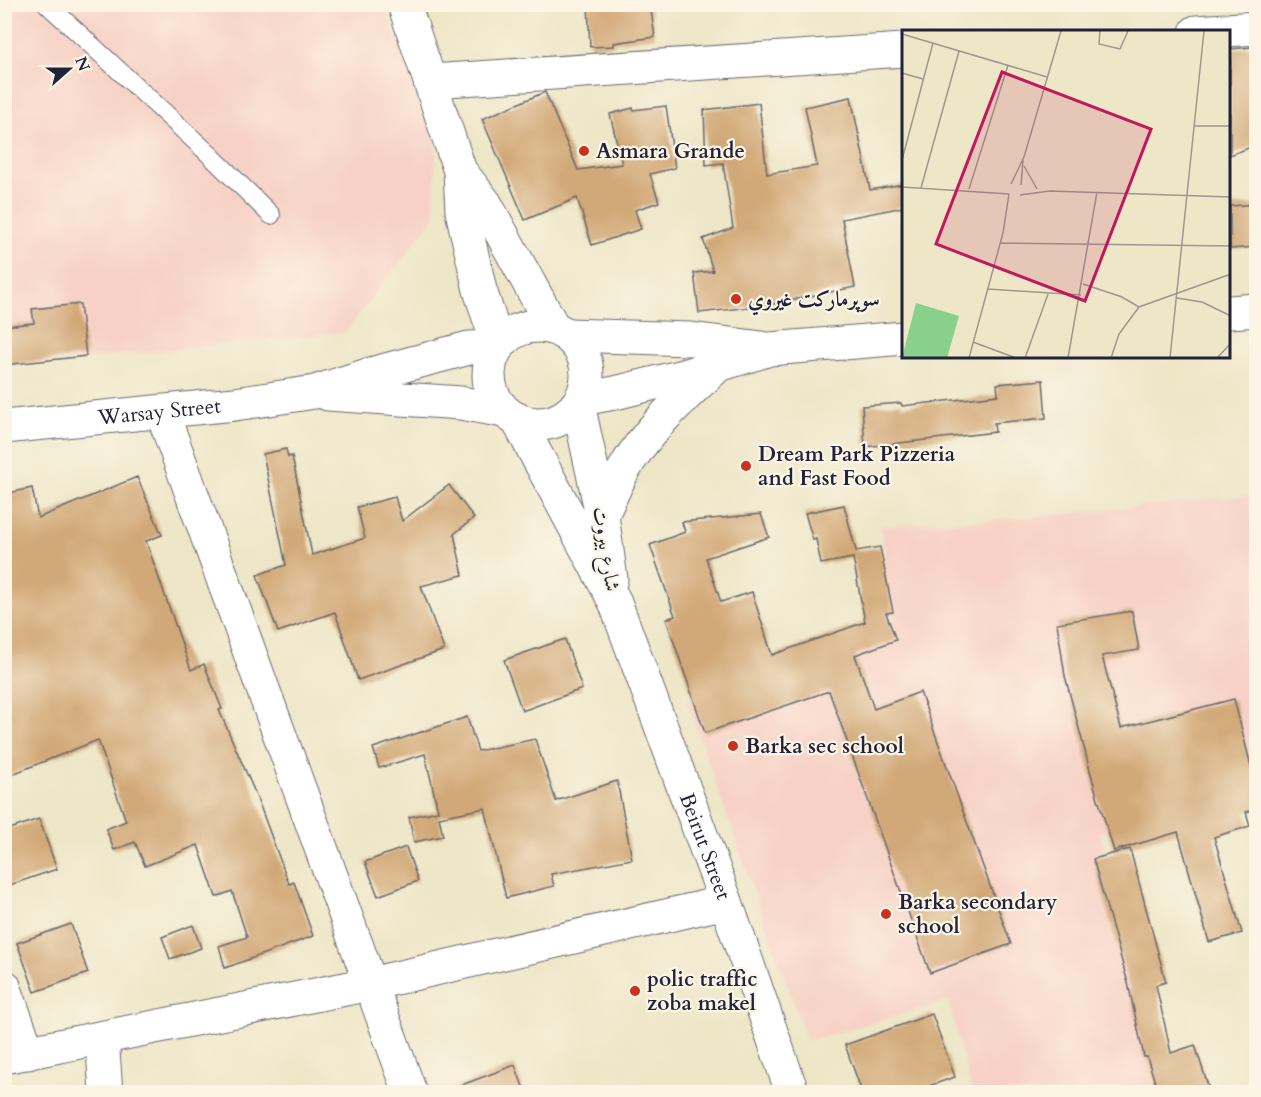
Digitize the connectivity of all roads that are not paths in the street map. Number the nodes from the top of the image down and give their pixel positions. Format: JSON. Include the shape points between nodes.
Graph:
{"nodes":[{"id":1,"x":47,"y":4,"type":"edge"},
{"id":2,"x":404,"y":4,"type":"edge"},
{"id":3,"x":1257,"y":28,"type":"edge"},
{"id":4,"x":1226,"y":30,"type":"edge"},
{"id":5,"x":902,"y":50,"type":"edge"},
{"id":6,"x":431,"y":81,"type":"junction"},
{"id":7,"x":460,"y":171,"type":"junction"},
{"id":8,"x":271,"y":214,"type":"dead end"},
{"id":9,"x":1257,"y":310,"type":"edge"},
{"id":10,"x":1231,"y":312,"type":"edge"},
{"id":11,"x":561,"y":331,"type":"junction"},
{"id":12,"x":902,"y":338,"type":"edge"},
{"id":13,"x":497,"y":346,"type":"junction"},
{"id":14,"x":770,"y":349,"type":"junction"},
{"id":15,"x":717,"y":366,"type":"junction"},
{"id":16,"x":315,"y":392,"type":"junction"},
{"id":17,"x":579,"y":401,"type":"junction"},
{"id":18,"x":162,"y":411,"type":"junction"},
{"id":19,"x":511,"y":415,"type":"junction"},
{"id":20,"x":4,"y":427,"type":"edge"},
{"id":21,"x":602,"y":515,"type":"junction"},
{"id":22,"x":615,"y":602,"type":"junction"},
{"id":23,"x":726,"y":902,"type":"junction"},
{"id":24,"x":370,"y":984,"type":"junction"},
{"id":25,"x":4,"y":986,"type":"edge"},
{"id":26,"x":102,"y":1038,"type":"junction"},
{"id":27,"x":16,"y":1055,"type":"edge"},
{"id":28,"x":106,"y":1092,"type":"edge"},
{"id":29,"x":410,"y":1092,"type":"edge"},
{"id":30,"x":792,"y":1092,"type":"edge"}],
"edges":[{"from":1,"to":8,"type":"lane"},
{"from":2,"to":6,"type":"main road"},
{"from":3,"to":4,"type":"main road"},
{"from":5,"to":6,"type":"main road"},
{"from":6,"to":7,"type":"main road"},
{"from":7,"to":11,"type":"main road","via":[[485,203]]},
{"from":7,"to":13,"type":"main road","via":[[465,223]]},
{"from":9,"to":10,"type":"main road"},
{"from":11,"to":13,"type":"main road","via":[[532,325],[513,332]]},
{"from":11,"to":14,"type":"main road","via":[[691,339]]},
{"from":11,"to":17,"type":"main road","via":[[578,345],[584,358],[586,386]]},
{"from":12,"to":14,"type":"main road"},
{"from":13,"to":16,"type":"main road","name":"Warsay Street","via":[[469,348]]},
{"from":13,"to":19,"type":"main road","via":[[489,380],[493,397]]},
{"from":14,"to":15,"type":"main road"},
{"from":15,"to":17,"type":"main road"},
{"from":15,"to":21,"type":"main road","via":[[645,439],[622,473]]},
{"from":16,"to":18,"type":"main road","name":"Warsay Street"},
{"from":16,"to":19,"type":"main road","name":"Warsay Street","via":[[461,403]]},
{"from":17,"to":19,"type":"main road","via":[[568,414],[550,422],[530,423]]},
{"from":17,"to":21,"type":"main road","name":"شارع بيروت"},
{"from":18,"to":20,"type":"main road","name":"Warsay Street"},
{"from":18,"to":24,"type":"main road"},
{"from":19,"to":22,"type":"main road","name":"شارع بيروت"},
{"from":21,"to":22,"type":"main road","name":"شارع بيروت"},
{"from":22,"to":23,"type":"main road","name":"Beirut Street"},
{"from":23,"to":24,"type":"main road"},
{"from":23,"to":30,"type":"main road","name":"Beirut Street"},
{"from":24,"to":26,"type":"main road"},
{"from":24,"to":29,"type":"main road"},
{"from":25,"to":27,"type":"main road"},
{"from":26,"to":27,"type":"main road"},
{"from":26,"to":28,"type":"main road"}]}
